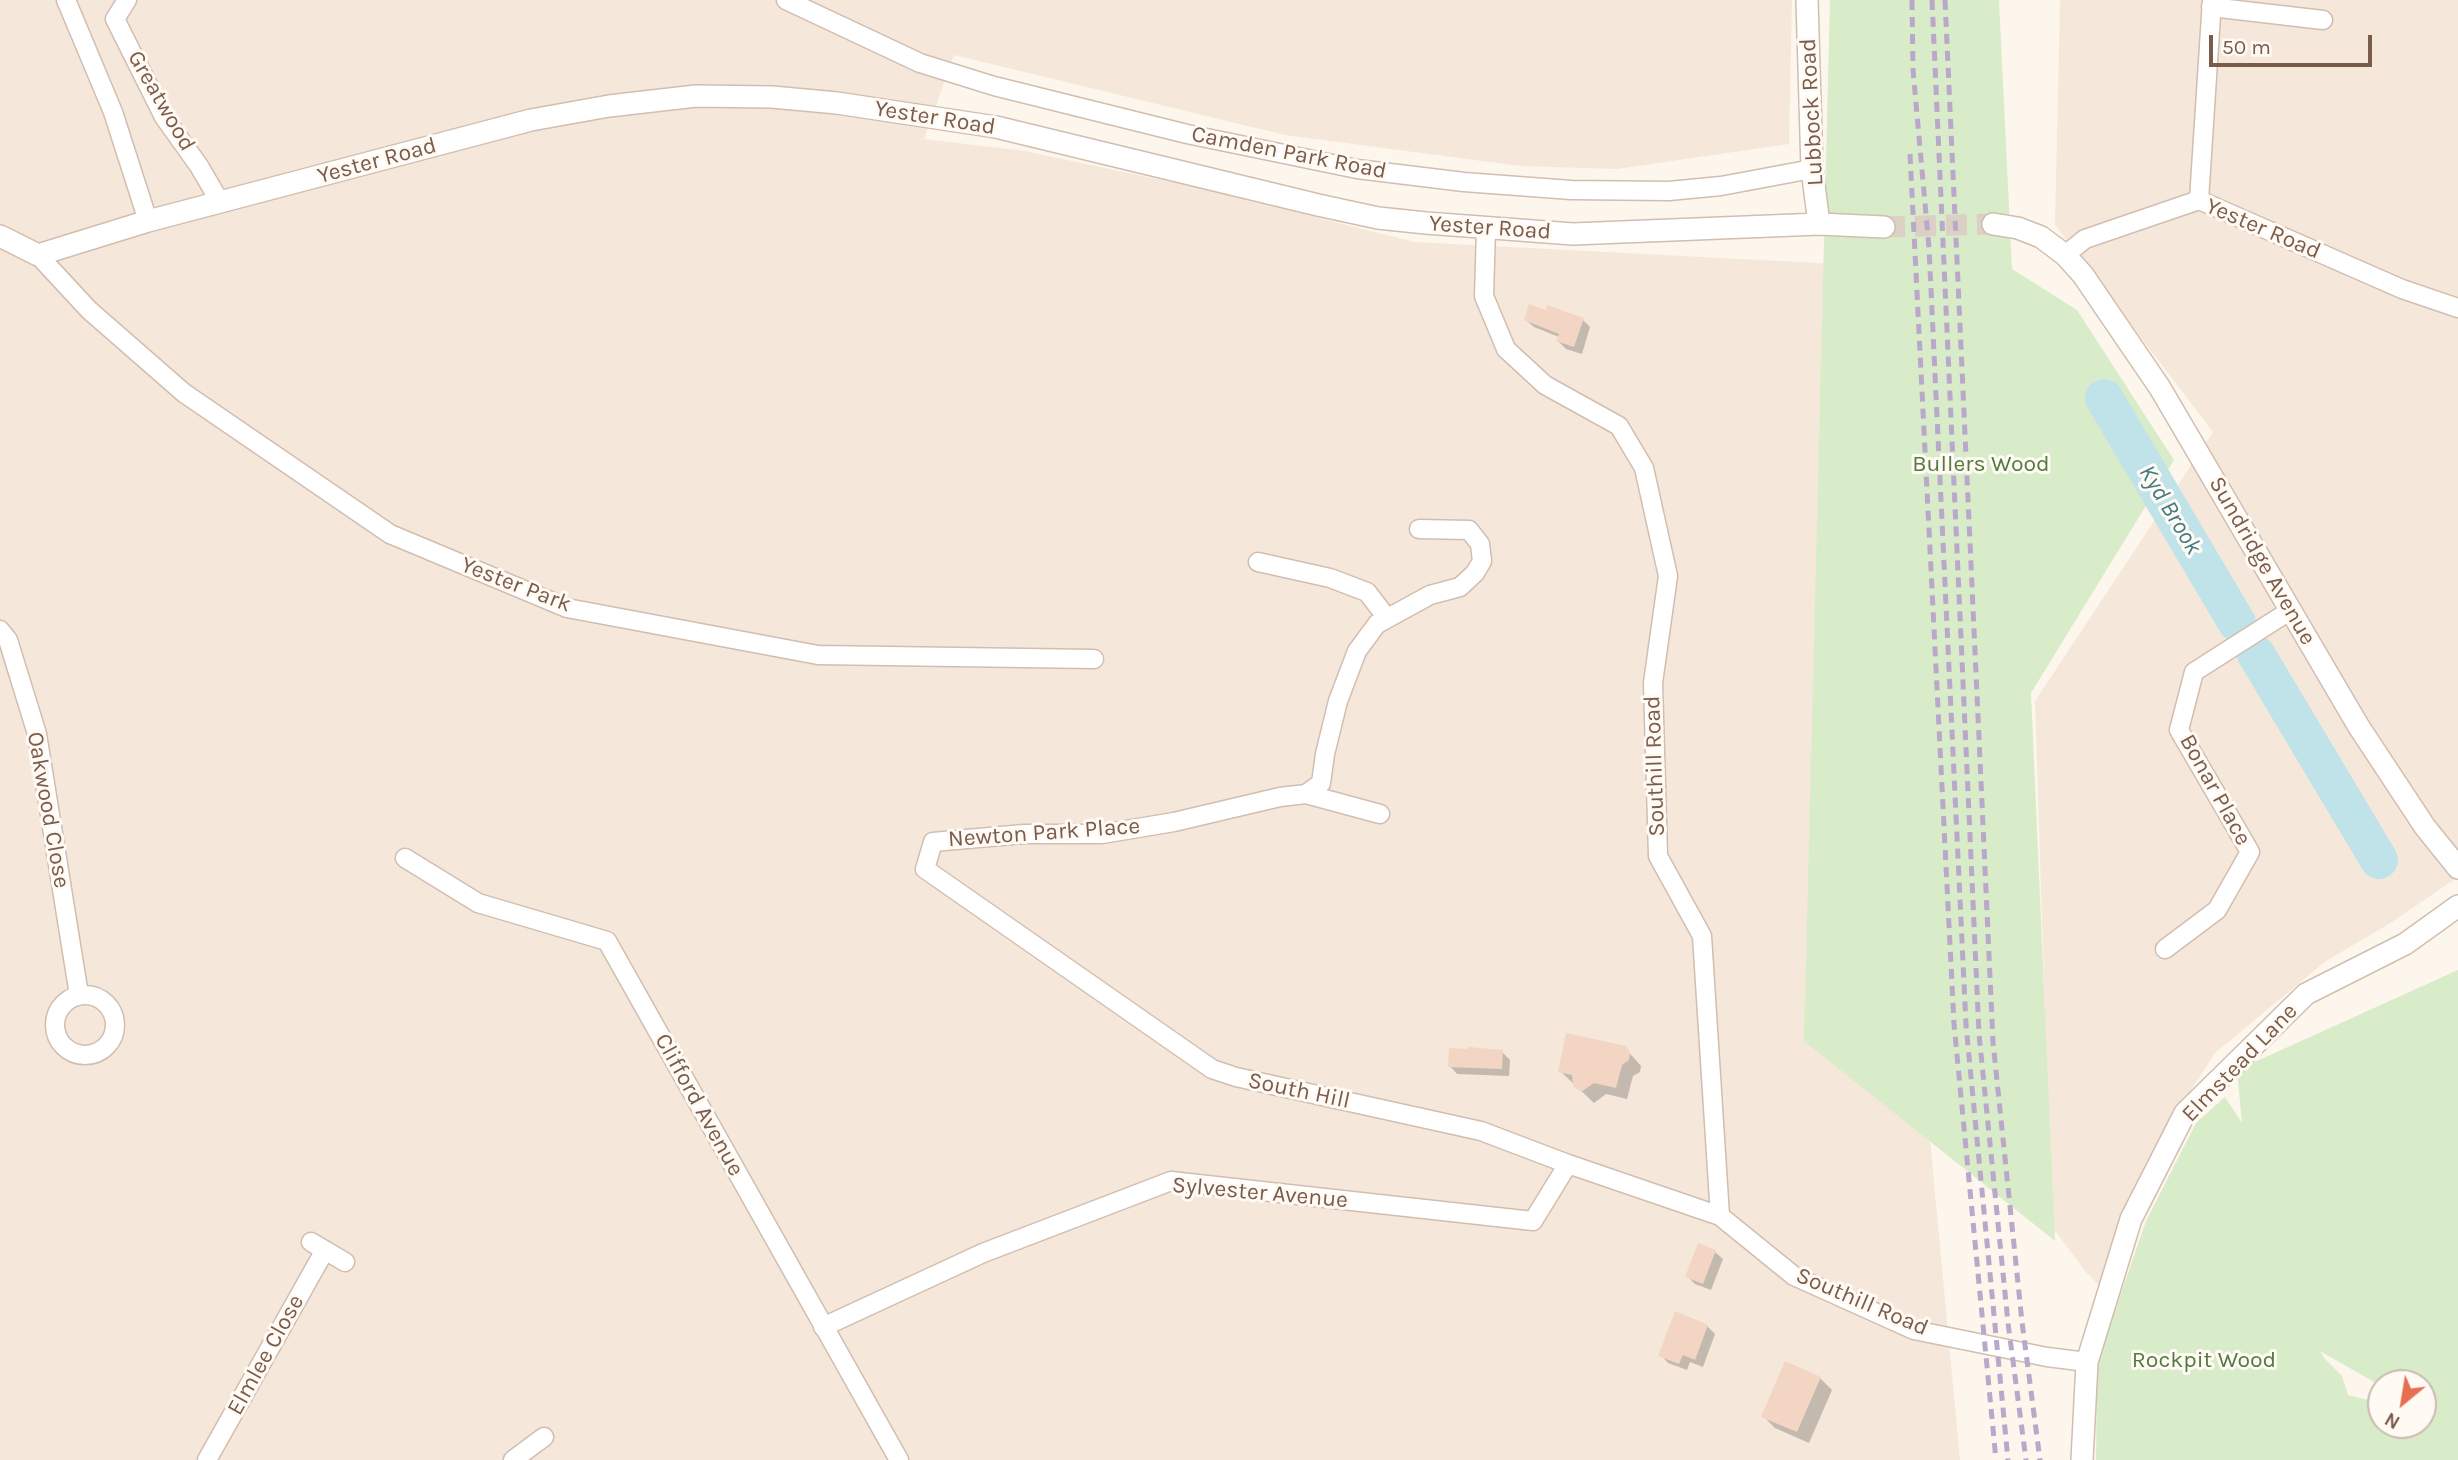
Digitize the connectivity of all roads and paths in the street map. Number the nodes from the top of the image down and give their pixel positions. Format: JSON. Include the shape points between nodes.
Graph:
{"nodes":[{"id":1,"x":66,"y":0,"type":"edge"},
{"id":2,"x":127,"y":0,"type":"edge"},
{"id":3,"x":786,"y":0,"type":"edge"},
{"id":4,"x":1807,"y":0,"type":"edge"},
{"id":5,"x":2212,"y":4,"type":"edge"},
{"id":6,"x":2323,"y":20,"type":"dead end"},
{"id":7,"x":1812,"y":169,"type":"junction"},
{"id":8,"x":2199,"y":200,"type":"junction"},
{"id":9,"x":220,"y":202,"type":"junction"},
{"id":10,"x":148,"y":221,"type":"junction"},
{"id":11,"x":1993,"y":223,"type":"tunnel mouth"},
{"id":12,"x":1819,"y":224,"type":"junction"},
{"id":13,"x":1884,"y":227,"type":"tunnel mouth"},
{"id":14,"x":1486,"y":229,"type":"junction"},
{"id":15,"x":0,"y":236,"type":"edge"},
{"id":16,"x":38,"y":255,"type":"junction"},
{"id":17,"x":2066,"y":255,"type":"junction"},
{"id":18,"x":2458,"y":308,"type":"edge"},
{"id":19,"x":1419,"y":530,"type":"dead end"},
{"id":20,"x":1258,"y":562,"type":"dead end"},
{"id":21,"x":2291,"y":610,"type":"junction"},
{"id":22,"x":1387,"y":618,"type":"junction"},
{"id":23,"x":0,"y":629,"type":"edge"},
{"id":24,"x":1094,"y":659,"type":"dead end"},
{"id":25,"x":1306,"y":794,"type":"junction"},
{"id":26,"x":1380,"y":814,"type":"dead end"},
{"id":27,"x":404,"y":858,"type":"dead end"},
{"id":28,"x":2458,"y":868,"type":"edge"},
{"id":29,"x":925,"y":869,"type":"joint"},
{"id":30,"x":2458,"y":906,"type":"edge"},
{"id":31,"x":2165,"y":949,"type":"dead end"},
{"id":32,"x":79,"y":995,"type":"dead end"},
{"id":33,"x":1568,"y":1164,"type":"junction"},
{"id":34,"x":1720,"y":1216,"type":"junction"},
{"id":35,"x":345,"y":1262,"type":"dead end"},
{"id":36,"x":823,"y":1327,"type":"junction"},
{"id":37,"x":2087,"y":1362,"type":"junction"},
{"id":38,"x":544,"y":1437,"type":"dead end"},
{"id":39,"x":207,"y":1460,"type":"edge"},
{"id":40,"x":515,"y":1460,"type":"edge"},
{"id":41,"x":899,"y":1460,"type":"edge"},
{"id":42,"x":2082,"y":1460,"type":"edge"}],
"edges":[{"from":1,"to":10,"type":"street","via":[[113,112]]},
{"from":2,"to":9,"type":"street","name":"Greatwood","via":[[115,19],[164,117]]},
{"from":3,"to":7,"type":"street","name":"Camden Park Road","via":[[920,63],[994,86],[1187,134],[1357,169],[1557,189],[1669,191]]},
{"from":4,"to":7,"type":"street","name":"Lubbock Road"},
{"from":5,"to":6,"type":"street"},
{"from":5,"to":8,"type":"street"},
{"from":7,"to":12,"type":"street","name":"Lubbock Road"},
{"from":8,"to":17,"type":"street","name":"Yester Road","via":[[2085,239]]},
{"from":8,"to":18,"type":"street","name":"Yester Road","via":[[2402,289]]},
{"from":9,"to":10,"type":"street","name":"Yester Road"},
{"from":9,"to":14,"type":"street","name":"Yester Road","via":[[531,120],[696,96],[772,97],[996,127],[1378,218]]},
{"from":10,"to":16,"type":"street","name":"Yester Road"},
{"from":11,"to":17,"type":"street","via":[[2041,237]]},
{"from":12,"to":13,"type":"street","name":"Yester Road"},
{"from":12,"to":14,"type":"street","name":"Yester Road","via":[[1573,234]]},
{"from":14,"to":34,"type":"street","name":"Southill Road","via":[[1484,296],[1506,349],[1545,385],[1619,426],[1644,468],[1668,576],[1653,683],[1658,856],[1702,936]]},
{"from":15,"to":16,"type":"street"},
{"from":16,"to":24,"type":"street","name":"Yester Park","via":[[89,310],[184,393],[390,534],[566,608],[818,655]]},
{"from":17,"to":21,"type":"street","name":"Sundridge Avenue","via":[[2160,388]]},
{"from":19,"to":22,"type":"street","via":[[1469,530],[1480,544],[1482,561],[1460,587],[1430,595]]},
{"from":20,"to":22,"type":"street","via":[[1331,578],[1367,592]]},
{"from":21,"to":28,"type":"street","name":"Sundridge Avenue","via":[[2359,727]]},
{"from":21,"to":31,"type":"street","name":"Bonar Place","via":[[2194,672],[2179,730],[2250,852],[2217,909]]},
{"from":22,"to":25,"type":"street","via":[[1357,651],[1338,701],[1321,783]]},
{"from":23,"to":32,"type":"street","name":"Oakwood Close","via":[[8,640],[37,734]]},
{"from":25,"to":26,"type":"street","name":"Newton Park Place"},
{"from":25,"to":29,"type":"street","name":"Newton Park Place","via":[[1102,834],[1024,834],[933,842]]},
{"from":27,"to":36,"type":"street","name":"Clifford Avenue","via":[[478,903],[607,941]]},
{"from":29,"to":33,"type":"street","name":"South Hill","via":[[1212,1069],[1481,1131]]},
{"from":30,"to":37,"type":"street","name":"Elmstead Lane","via":[[2404,944],[2305,994],[2185,1113],[2131,1219]]},
{"from":33,"to":34,"type":"street","name":"South Hill"},
{"from":33,"to":36,"type":"street","name":"Sylvester Avenue","via":[[1533,1221],[1171,1181],[983,1253]]},
{"from":34,"to":37,"type":"street","name":"Southill Road","via":[[1794,1276],[1914,1330]]},
{"from":35,"to":39,"type":"street","name":"Elmlee Close","via":[[318,1246]]},
{"from":36,"to":41,"type":"street","name":"Clifford Avenue"},
{"from":37,"to":42,"type":"street","name":"Elmstead Lane"},
{"from":38,"to":40,"type":"street"}]}
